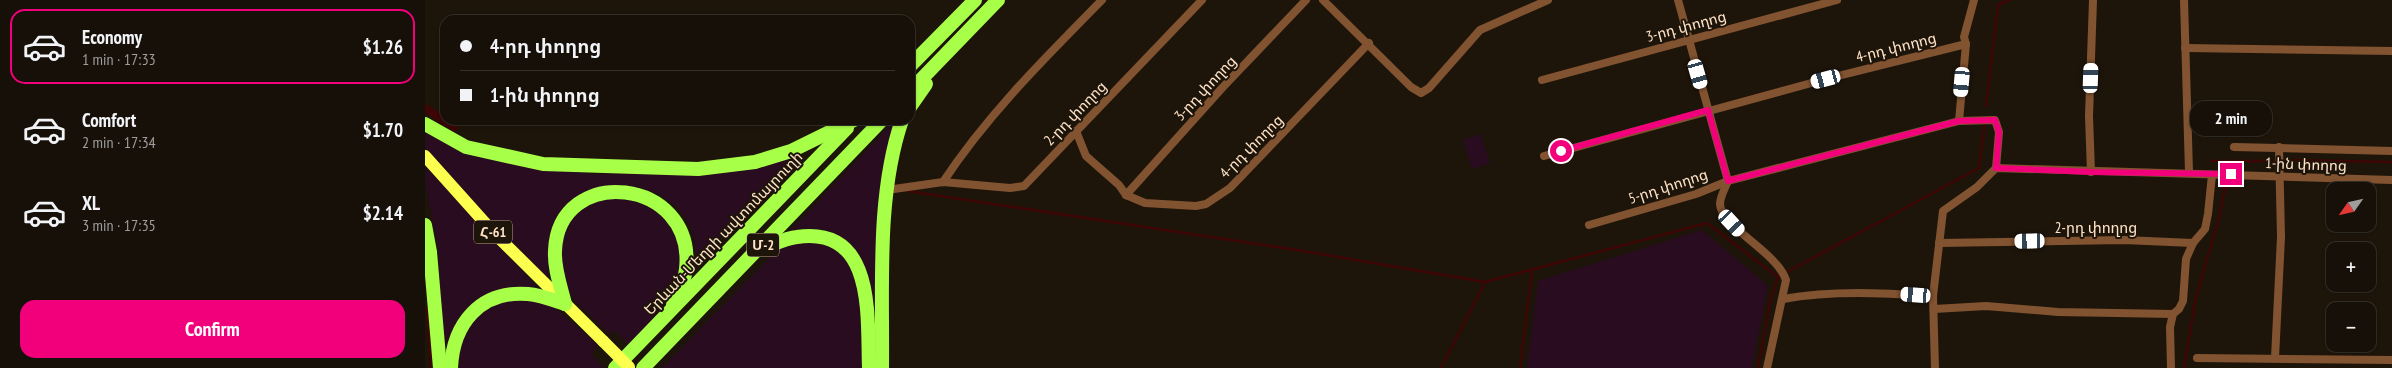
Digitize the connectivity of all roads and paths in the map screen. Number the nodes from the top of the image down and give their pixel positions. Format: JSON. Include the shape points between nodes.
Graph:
{"nodes":[{"id":1,"x":975,"y":0,"type":"edge"},
{"id":2,"x":999,"y":0,"type":"edge"},
{"id":3,"x":1101,"y":0,"type":"edge"},
{"id":4,"x":1202,"y":0,"type":"edge"},
{"id":5,"x":1305,"y":0,"type":"edge"},
{"id":6,"x":1323,"y":0,"type":"edge"},
{"id":7,"x":1548,"y":0,"type":"edge"},
{"id":8,"x":1678,"y":0,"type":"edge"},
{"id":9,"x":1837,"y":0,"type":"edge"},
{"id":10,"x":1974,"y":0,"type":"edge"},
{"id":11,"x":2093,"y":0,"type":"edge"},
{"id":12,"x":2183,"y":0,"type":"edge"},
{"id":13,"x":1688,"y":40,"type":"junction"},
{"id":14,"x":1369,"y":43,"type":"junction"},
{"id":15,"x":1965,"y":44,"type":"junction"},
{"id":16,"x":2185,"y":48,"type":"junction"},
{"id":17,"x":2392,"y":51,"type":"edge"},
{"id":18,"x":915,"y":61,"type":"edge"},
{"id":19,"x":933,"y":67,"type":"junction"},
{"id":20,"x":1542,"y":80,"type":"dead end"},
{"id":21,"x":915,"y":86,"type":"edge"},
{"id":22,"x":915,"y":100,"type":"edge"},
{"id":23,"x":1708,"y":110,"type":"junction"},
{"id":24,"x":1959,"y":121,"type":"junction"},
{"id":25,"x":425,"y":124,"type":"edge"},
{"id":26,"x":844,"y":125,"type":"edge"},
{"id":27,"x":849,"y":125,"type":"edge"},
{"id":28,"x":876,"y":125,"type":"edge"},
{"id":29,"x":900,"y":125,"type":"edge"},
{"id":30,"x":1076,"y":131,"type":"junction"},
{"id":31,"x":2234,"y":147,"type":"dead end"},
{"id":32,"x":2279,"y":148,"type":"junction"},
{"id":33,"x":2392,"y":151,"type":"edge"},
{"id":34,"x":425,"y":156,"type":"edge"},
{"id":35,"x":1544,"y":156,"type":"dead end"},
{"id":36,"x":1996,"y":168,"type":"junction"},
{"id":37,"x":2091,"y":172,"type":"junction"},
{"id":38,"x":2189,"y":172,"type":"junction"},
{"id":39,"x":2213,"y":174,"type":"junction"},
{"id":40,"x":2280,"y":178,"type":"junction"},
{"id":41,"x":2392,"y":180,"type":"edge"},
{"id":42,"x":1728,"y":181,"type":"junction"},
{"id":43,"x":943,"y":182,"type":"junction"},
{"id":44,"x":887,"y":190,"type":"junction"},
{"id":45,"x":1126,"y":195,"type":"junction"},
{"id":46,"x":425,"y":225,"type":"edge"},
{"id":47,"x":1589,"y":225,"type":"dead end"},
{"id":48,"x":1939,"y":243,"type":"junction"},
{"id":49,"x":2193,"y":244,"type":"junction"},
{"id":50,"x":758,"y":250,"type":"junction"},
{"id":51,"x":1933,"y":296,"type":"junction"},
{"id":52,"x":1783,"y":299,"type":"junction"},
{"id":53,"x":565,"y":304,"type":"junction"},
{"id":54,"x":1934,"y":309,"type":"junction"},
{"id":55,"x":671,"y":312,"type":"junction"},
{"id":56,"x":2173,"y":314,"type":"junction"},
{"id":57,"x":2197,"y":358,"type":"dead end"},
{"id":58,"x":2275,"y":358,"type":"junction"},
{"id":59,"x":2392,"y":360,"type":"edge"},
{"id":60,"x":439,"y":368,"type":"edge"},
{"id":61,"x":451,"y":368,"type":"edge"},
{"id":62,"x":615,"y":368,"type":"edge"},
{"id":63,"x":634,"y":368,"type":"edge"},
{"id":64,"x":869,"y":368,"type":"edge"},
{"id":65,"x":882,"y":368,"type":"edge"},
{"id":66,"x":1767,"y":368,"type":"edge"},
{"id":67,"x":1935,"y":368,"type":"edge"},
{"id":68,"x":2171,"y":368,"type":"edge"}],
"edges":[{"from":1,"to":18,"type":"highway"},
{"from":2,"to":19,"type":"highway"},
{"from":3,"to":43,"type":"street","via":[[990,117]]},
{"from":4,"to":30,"type":"street","name":"2-րդ փողոց"},
{"from":5,"to":45,"type":"street","name":"3-րդ փողոց"},
{"from":6,"to":14,"type":"street"},
{"from":7,"to":14,"type":"street","via":[[1479,30],[1421,93],[1411,87]]},
{"from":8,"to":13,"type":"street"},
{"from":9,"to":13,"type":"street","name":"3-րդ փողոց"},
{"from":10,"to":15,"type":"street"},
{"from":11,"to":37,"type":"street","via":[[2089,116]]},
{"from":12,"to":16,"type":"street"},
{"from":13,"to":20,"type":"street","name":"3-րդ փողոց"},
{"from":13,"to":23,"type":"street"},
{"from":14,"to":45,"type":"street","name":"4-րդ փողոց","via":[[1230,188],[1206,204],[1145,203]]},
{"from":15,"to":23,"type":"street","name":"4-րդ փողոց"},
{"from":15,"to":24,"type":"street"},
{"from":16,"to":17,"type":"street"},
{"from":16,"to":38,"type":"street"},
{"from":19,"to":21,"type":"highway"},
{"from":19,"to":22,"type":"highway"},
{"from":23,"to":35,"type":"street","name":"4-րդ փողոց"},
{"from":23,"to":42,"type":"street"},
{"from":24,"to":36,"type":"street","name":"5-րդ փողոց","via":[[1995,120],[1999,132]]},
{"from":24,"to":42,"type":"street","name":"5-րդ փողոց"},
{"from":25,"to":26,"type":"highway","via":[[466,147],[543,164],[698,169],[732,166],[791,151]]},
{"from":27,"to":55,"type":"highway","name":"Երևան-Մեղրի ավտոմայրուղի","number":"Մ-2"},
{"from":28,"to":50,"type":"highway","number":"Մ-2"},
{"from":29,"to":44,"type":"highway","via":[[893,146]]},
{"from":30,"to":43,"type":"street","name":"2-րդ փողոց","via":[[1024,186],[1010,188]]},
{"from":30,"to":45,"type":"street","via":[[1086,156],[1119,184]]},
{"from":31,"to":32,"type":"street","name":"1-ին փողոց"},
{"from":32,"to":33,"type":"street","name":"1-ին փողոց"},
{"from":32,"to":40,"type":"street"},
{"from":34,"to":53,"type":"main road","number":"Հ-61","via":[[493,233]]},
{"from":36,"to":37,"type":"street","name":"1-ին փողոց"},
{"from":36,"to":48,"type":"street","via":[[1943,212]]},
{"from":37,"to":38,"type":"street","name":"1-ին փողոց"},
{"from":38,"to":39,"type":"street","name":"1-ին փողոց"},
{"from":39,"to":40,"type":"street","name":"1-ին փողոց"},
{"from":39,"to":49,"type":"street","via":[[2205,229]]},
{"from":40,"to":41,"type":"street","name":"1-ին փողոց"},
{"from":40,"to":58,"type":"street","via":[[2281,237]]},
{"from":42,"to":47,"type":"street","name":"5-րդ փողոց","via":[[1696,194]]},
{"from":42,"to":52,"type":"street","via":[[1720,202],[1721,212],[1743,235],[1773,258],[1783,271],[1786,280]]},
{"from":43,"to":44,"type":"street","name":"2-րդ փողոց"},
{"from":44,"to":65,"type":"highway"},
{"from":46,"to":60,"type":"highway"},
{"from":48,"to":49,"type":"street","name":"2-րդ փողոց","via":[[2124,240]]},
{"from":48,"to":51,"type":"street"},
{"from":49,"to":56,"type":"street","via":[[2186,259],[2183,301]]},
{"from":50,"to":63,"type":"highway","number":"Մ-2"},
{"from":50,"to":64,"type":"highway","via":[[795,237],[809,236],[838,243],[850,254],[865,284]]},
{"from":51,"to":52,"type":"street","via":[[1882,293],[1804,295]]},
{"from":51,"to":54,"type":"street"},
{"from":52,"to":66,"type":"street"},
{"from":53,"to":55,"type":"highway","via":[[555,250],[565,217],[590,198],[621,191],[662,205],[683,237],[686,272]]},
{"from":53,"to":61,"type":"highway","via":[[527,294],[505,295],[484,304],[467,318],[459,330]]},
{"from":53,"to":63,"type":"main road","number":"Հ-61","bridge":true},
{"from":54,"to":56,"type":"street","via":[[1986,306],[2058,312]]},
{"from":54,"to":67,"type":"street"},
{"from":55,"to":62,"type":"highway","name":"Երևան-Մեղրի ավտոմայրուղի","number":"Մ-2"},
{"from":56,"to":68,"type":"street","via":[[2170,327]]},
{"from":57,"to":58,"type":"street"},
{"from":58,"to":59,"type":"street"}]}
